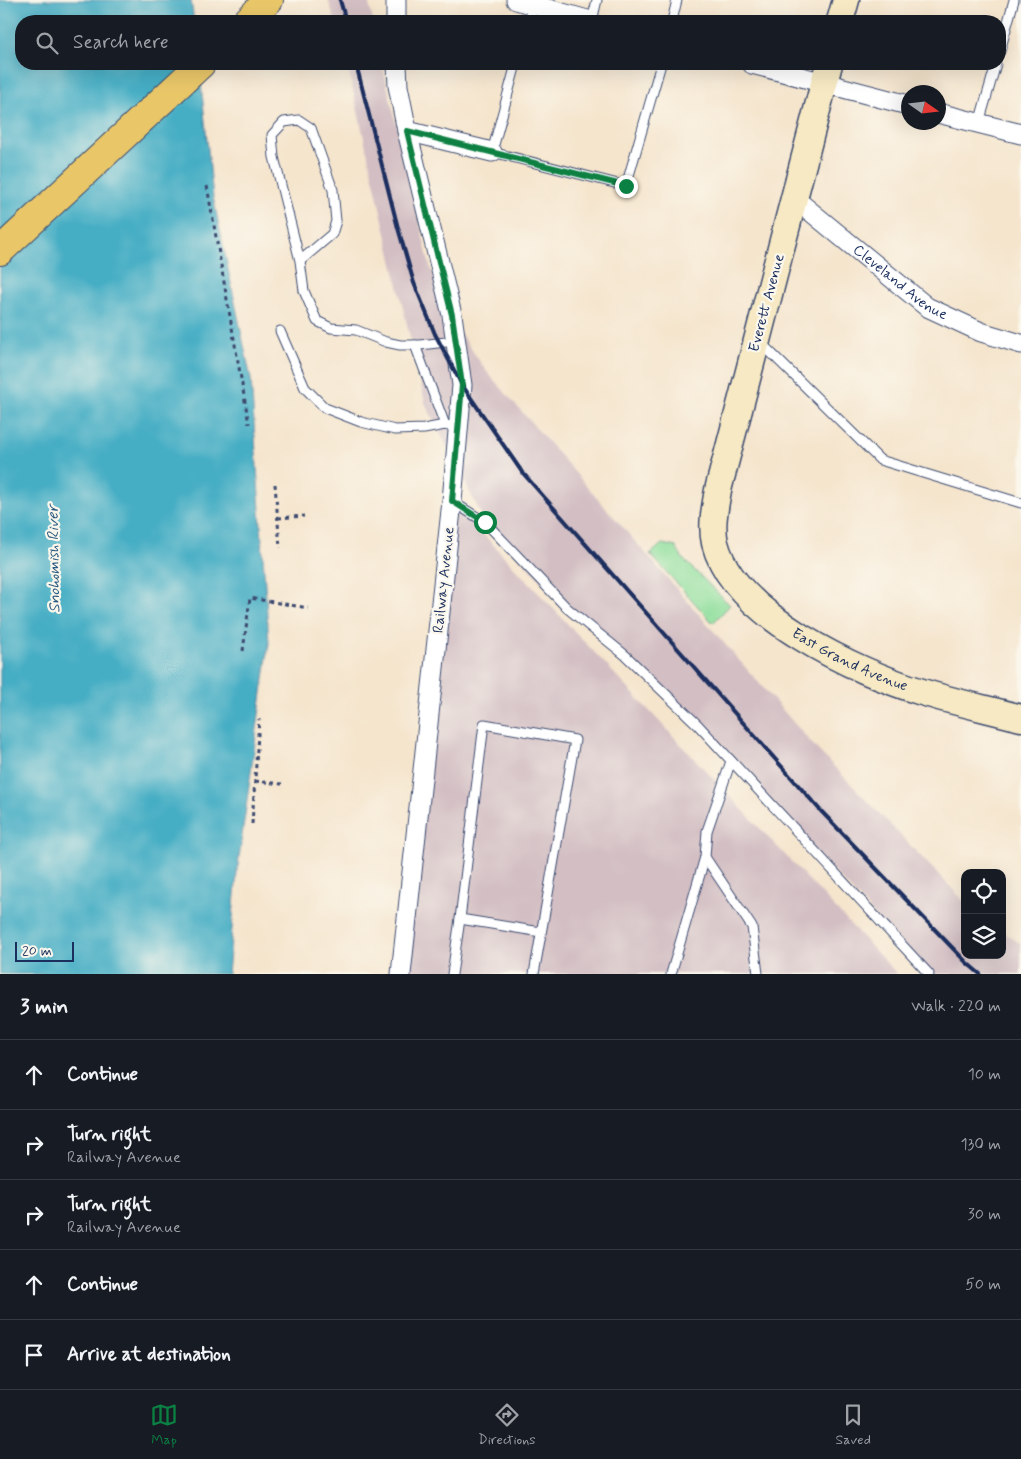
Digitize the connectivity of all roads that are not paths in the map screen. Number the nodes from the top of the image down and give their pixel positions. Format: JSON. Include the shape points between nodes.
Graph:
{"nodes":[{"id":1,"x":269,"y":0,"type":"edge"},
{"id":2,"x":396,"y":0,"type":"edge"},
{"id":3,"x":597,"y":0,"type":"edge"},
{"id":4,"x":678,"y":0,"type":"edge"},
{"id":5,"x":846,"y":0,"type":"edge"},
{"id":6,"x":1014,"y":0,"type":"edge"},
{"id":7,"x":525,"y":9,"type":"edge"},
{"id":8,"x":253,"y":15,"type":"edge"},
{"id":9,"x":396,"y":15,"type":"edge"},
{"id":10,"x":558,"y":15,"type":"edge"},
{"id":11,"x":593,"y":15,"type":"edge"},
{"id":12,"x":674,"y":15,"type":"edge"},
{"id":13,"x":842,"y":15,"type":"edge"},
{"id":14,"x":1006,"y":29,"type":"edge"},
{"id":15,"x":195,"y":70,"type":"edge"},
{"id":16,"x":397,"y":70,"type":"edge"},
{"id":17,"x":514,"y":70,"type":"edge"},
{"id":18,"x":658,"y":70,"type":"edge"},
{"id":19,"x":802,"y":70,"type":"edge"},
{"id":20,"x":994,"y":70,"type":"edge"},
{"id":21,"x":827,"y":73,"type":"edge"},
{"id":22,"x":901,"y":102,"type":"edge"},
{"id":23,"x":946,"y":114,"type":"edge"},
{"id":24,"x":979,"y":123,"type":"junction"},
{"id":25,"x":407,"y":131,"type":"junction"},
{"id":26,"x":1021,"y":134,"type":"edge"},
{"id":27,"x":492,"y":152,"type":"junction"},
{"id":28,"x":794,"y":198,"type":"junction"},
{"id":29,"x":0,"y":251,"type":"edge"},
{"id":30,"x":300,"y":261,"type":"junction"},
{"id":31,"x":280,"y":331,"type":"dead end"},
{"id":32,"x":757,"y":340,"type":"junction"},
{"id":33,"x":455,"y":341,"type":"junction"},
{"id":34,"x":1021,"y":344,"type":"edge"},
{"id":35,"x":414,"y":345,"type":"junction"},
{"id":36,"x":451,"y":426,"type":"junction"},
{"id":37,"x":452,"y":501,"type":"junction"},
{"id":38,"x":1021,"y":503,"type":"edge"},
{"id":39,"x":716,"y":544,"type":"joint"},
{"id":40,"x":1021,"y":718,"type":"edge"},
{"id":41,"x":731,"y":761,"type":"junction"},
{"id":42,"x":705,"y":857,"type":"junction"},
{"id":43,"x":460,"y":919,"type":"junction"},
{"id":44,"x":541,"y":932,"type":"junction"},
{"id":45,"x":401,"y":974,"type":"edge"},
{"id":46,"x":452,"y":974,"type":"edge"},
{"id":47,"x":534,"y":974,"type":"edge"},
{"id":48,"x":671,"y":974,"type":"edge"},
{"id":49,"x":758,"y":974,"type":"edge"},
{"id":50,"x":929,"y":974,"type":"edge"}],
"edges":[{"from":1,"to":8,"type":"highway"},
{"from":2,"to":9,"type":"street"},
{"from":3,"to":11,"type":"lane"},
{"from":4,"to":12,"type":"lane"},
{"from":5,"to":13,"type":"main road"},
{"from":6,"to":14,"type":"lane"},
{"from":7,"to":10,"type":"street"},
{"from":15,"to":29,"type":"highway"},
{"from":16,"to":25,"type":"street","name":"Railway Avenue"},
{"from":17,"to":27,"type":"lane"},
{"from":18,"to":27,"type":"lane","via":[[626,186]]},
{"from":19,"to":21,"type":"street"},
{"from":20,"to":24,"type":"lane"},
{"from":21,"to":22,"type":"street"},
{"from":21,"to":28,"type":"main road","name":"Everett Avenue"},
{"from":23,"to":24,"type":"street"},
{"from":24,"to":26,"type":"street"},
{"from":25,"to":27,"type":"street"},
{"from":25,"to":33,"type":"street","name":"Railway Avenue","via":[[452,315]]},
{"from":28,"to":32,"type":"main road","name":"Everett Avenue"},
{"from":28,"to":34,"type":"street","name":"Cleveland Avenue","via":[[927,307],[981,332]]},
{"from":30,"to":30,"type":"lane","via":[[332,234],[336,221],[333,190],[311,128],[299,120],[284,122],[272,135],[274,157]]},
{"from":30,"to":35,"type":"lane","via":[[304,291],[317,321],[331,328],[356,330],[386,342]]},
{"from":31,"to":36,"type":"lane","via":[[305,388],[326,408],[361,422],[395,430]]},
{"from":32,"to":38,"type":"lane","via":[[880,460]]},
{"from":32,"to":39,"type":"main road","name":"Everett Avenue","via":[[718,490],[713,527]]},
{"from":33,"to":35,"type":"lane"},
{"from":33,"to":36,"type":"street","name":"Railway Avenue","via":[[462,385]]},
{"from":35,"to":36,"type":"lane"},
{"from":36,"to":37,"type":"street","name":"Railway Avenue"},
{"from":37,"to":41,"type":"lane","via":[[485,522],[567,608],[625,655]]},
{"from":37,"to":45,"type":"street","name":"Railway Avenue"},
{"from":39,"to":40,"type":"main road","name":"East Grand Avenue","via":[[724,566],[745,593],[781,624],[835,656],[892,682]]},
{"from":41,"to":42,"type":"lane","via":[[707,832]]},
{"from":41,"to":50,"type":"lane"},
{"from":42,"to":48,"type":"lane"},
{"from":42,"to":49,"type":"lane","via":[[752,927]]},
{"from":43,"to":44,"type":"lane"},
{"from":43,"to":44,"type":"lane","via":[[484,724],[575,740]]},
{"from":43,"to":46,"type":"lane"},
{"from":44,"to":47,"type":"lane"}]}
